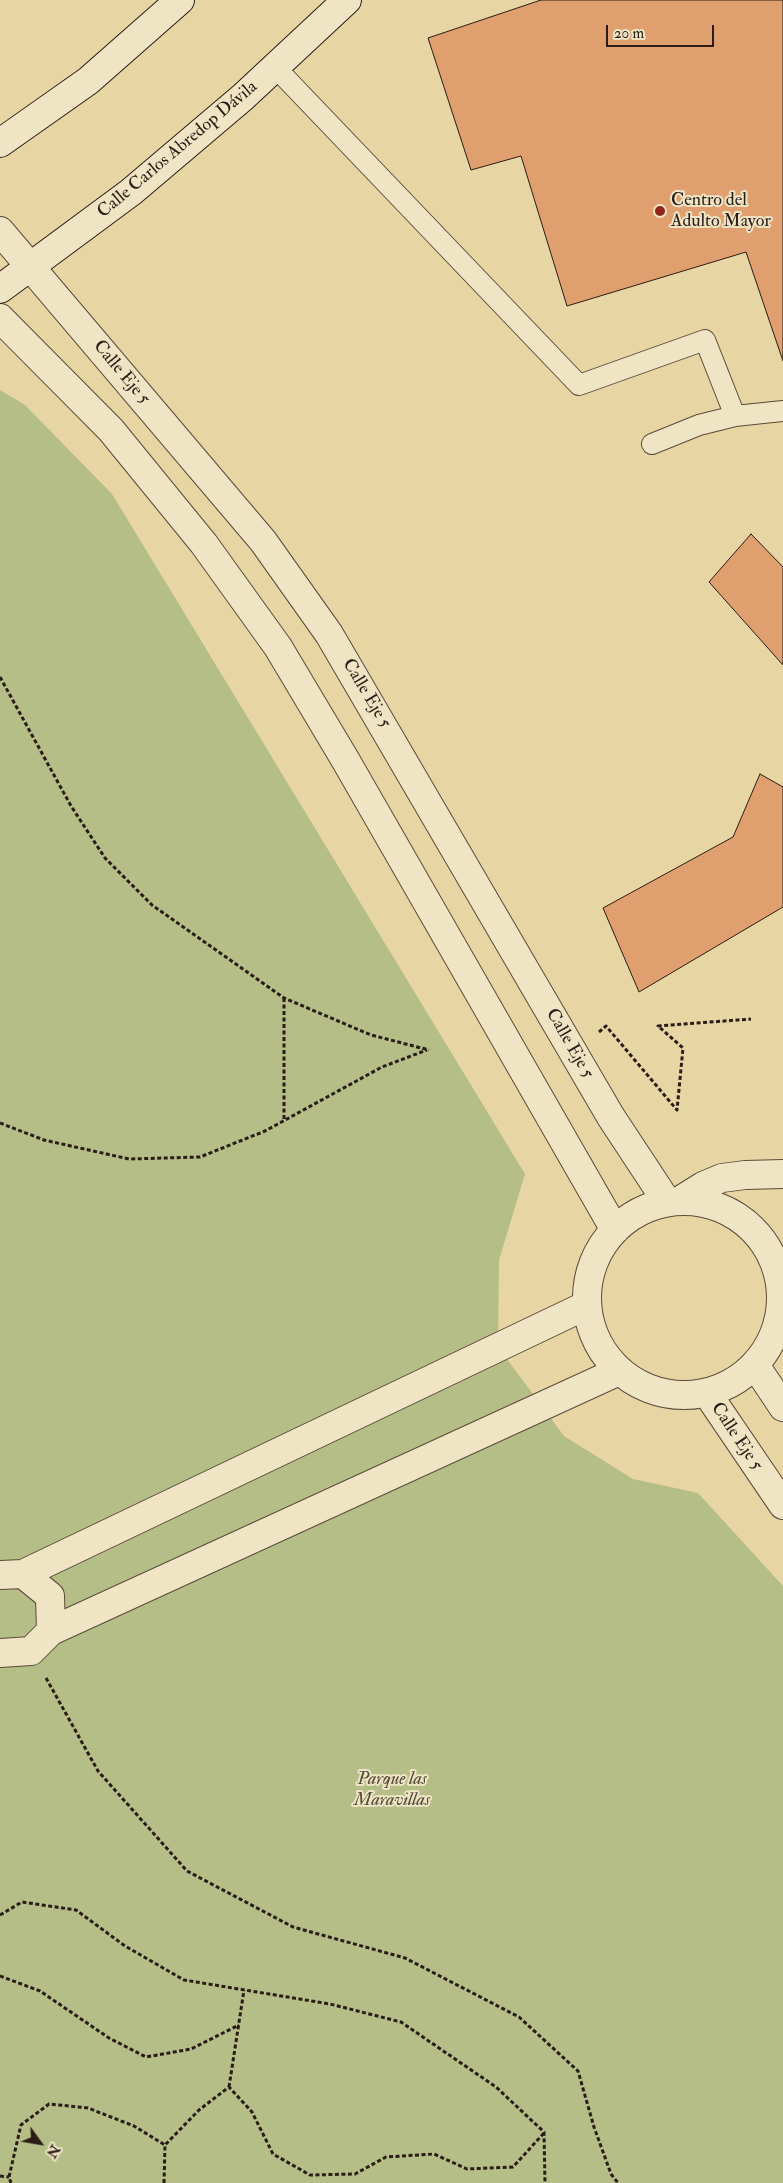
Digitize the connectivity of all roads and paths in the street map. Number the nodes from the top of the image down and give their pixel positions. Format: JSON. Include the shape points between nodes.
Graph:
{"nodes":[{"id":1,"x":180,"y":0,"type":"edge"},
{"id":2,"x":347,"y":0,"type":"edge"},
{"id":3,"x":275,"y":68,"type":"junction"},
{"id":4,"x":0,"y":143,"type":"edge"},
{"id":5,"x":0,"y":232,"type":"edge"},
{"id":6,"x":31,"y":267,"type":"junction"},
{"id":7,"x":0,"y":289,"type":"edge"},
{"id":8,"x":0,"y":318,"type":"edge"},
{"id":9,"x":783,"y":411,"type":"edge"},
{"id":10,"x":735,"y":416,"type":"junction"},
{"id":11,"x":652,"y":444,"type":"dead end"},
{"id":12,"x":0,"y":677,"type":"edge"},
{"id":13,"x":284,"y":998,"type":"junction"},
{"id":14,"x":751,"y":1019,"type":"dead end"},
{"id":15,"x":594,"y":1035,"type":"dead end"},
{"id":16,"x":284,"y":1121,"type":"junction"},
{"id":17,"x":0,"y":1123,"type":"edge"},
{"id":18,"x":783,"y":1174,"type":"edge"},
{"id":19,"x":673,"y":1202,"type":"junction"},
{"id":20,"x":615,"y":1230,"type":"junction"},
{"id":21,"x":587,"y":1305,"type":"junction"},
{"id":22,"x":767,"y":1354,"type":"edge"},
{"id":23,"x":619,"y":1371,"type":"junction"},
{"id":24,"x":706,"y":1393,"type":"junction"},
{"id":25,"x":783,"y":1407,"type":"edge"},
{"id":26,"x":783,"y":1505,"type":"edge"},
{"id":27,"x":12,"y":1575,"type":"edge"},
{"id":28,"x":50,"y":1631,"type":"junction"},
{"id":29,"x":31,"y":1651,"type":"junction"},
{"id":30,"x":0,"y":1653,"type":"edge"},
{"id":31,"x":0,"y":1915,"type":"edge"},
{"id":32,"x":0,"y":1976,"type":"edge"},
{"id":33,"x":244,"y":1990,"type":"junction"},
{"id":34,"x":239,"y":2025,"type":"junction"},
{"id":35,"x":229,"y":2088,"type":"junction"},
{"id":36,"x":544,"y":2132,"type":"junction"},
{"id":37,"x":165,"y":2145,"type":"junction"},
{"id":38,"x":0,"y":2176,"type":"edge"},
{"id":39,"x":9,"y":2177,"type":"junction"},
{"id":40,"x":11,"y":2183,"type":"edge"},
{"id":41,"x":164,"y":2183,"type":"edge"},
{"id":42,"x":544,"y":2183,"type":"edge"},
{"id":43,"x":618,"y":2183,"type":"edge"}],
"edges":[{"from":1,"to":4,"type":"street","via":[[88,81]]},
{"from":2,"to":3,"type":"street","name":"Calle Carlos Abredop Dávila"},
{"from":3,"to":6,"type":"street","name":"Calle Carlos Abredop Dávila","via":[[131,192]]},
{"from":3,"to":10,"type":"lane","via":[[579,385],[705,340]]},
{"from":5,"to":6,"type":"street","name":"Calle Eje 5"},
{"from":6,"to":7,"type":"street","name":"Calle Carlos Abredop Dávila"},
{"from":6,"to":19,"type":"street","name":"Calle Eje 5","via":[[263,541],[329,634],[611,1117]]},
{"from":8,"to":20,"type":"street","via":[[111,430],[204,544],[278,647]]},
{"from":9,"to":10,"type":"lane"},
{"from":10,"to":11,"type":"lane","via":[[698,425]]},
{"from":12,"to":13,"type":"path","via":[[71,806],[105,858],[152,906]]},
{"from":13,"to":16,"type":"path"},
{"from":13,"to":16,"type":"path","via":[[371,1035],[429,1050],[382,1067]]},
{"from":14,"to":15,"type":"path","via":[[658,1026],[683,1048],[677,1110],[606,1026]]},
{"from":16,"to":17,"type":"path","via":[[200,1157],[129,1159],[44,1140]]},
{"from":18,"to":19,"type":"street","via":[[722,1178]]},
{"from":19,"to":20,"type":"street","via":[[639,1212]]},
{"from":19,"to":22,"type":"street","via":[[710,1204],[738,1217],[760,1238],[776,1264],[781,1295],[778,1325]]},
{"from":20,"to":21,"type":"street","via":[[599,1253],[589,1278]]},
{"from":21,"to":23,"type":"street","via":[[592,1330],[603,1352]]},
{"from":21,"to":27,"type":"street"},
{"from":22,"to":24,"type":"street","via":[[732,1383]]},
{"from":22,"to":25,"type":"street"},
{"from":23,"to":24,"type":"street","via":[[645,1388],[675,1395]]},
{"from":23,"to":28,"type":"street"},
{"from":24,"to":26,"type":"street","name":"Calle Eje 5"},
{"from":27,"to":28,"type":"street","via":[[50,1596]]},
{"from":28,"to":29,"type":"street"},
{"from":29,"to":30,"type":"street"},
{"from":29,"to":43,"type":"path","via":[[98,1771],[187,1871],[293,1927],[405,1958],[519,2017],[578,2071],[604,2156]]},
{"from":31,"to":33,"type":"path","via":[[22,1902],[76,1910],[125,1946],[184,1980]]},
{"from":32,"to":34,"type":"path","via":[[40,1991],[108,2038],[146,2057],[191,2049]]},
{"from":33,"to":34,"type":"path"},
{"from":33,"to":36,"type":"path","via":[[330,2004],[400,2022],[496,2087]]},
{"from":34,"to":35,"type":"path"},
{"from":35,"to":36,"type":"path","via":[[252,2112],[272,2154],[310,2175],[355,2174],[386,2157],[434,2154],[467,2169],[512,2167]]},
{"from":35,"to":37,"type":"path","via":[[199,2110]]},
{"from":36,"to":42,"type":"path"},
{"from":37,"to":39,"type":"path","via":[[134,2126],[88,2108],[49,2104],[21,2125]]},
{"from":37,"to":41,"type":"path"},
{"from":38,"to":39,"type":"path"},
{"from":39,"to":40,"type":"path"}]}
